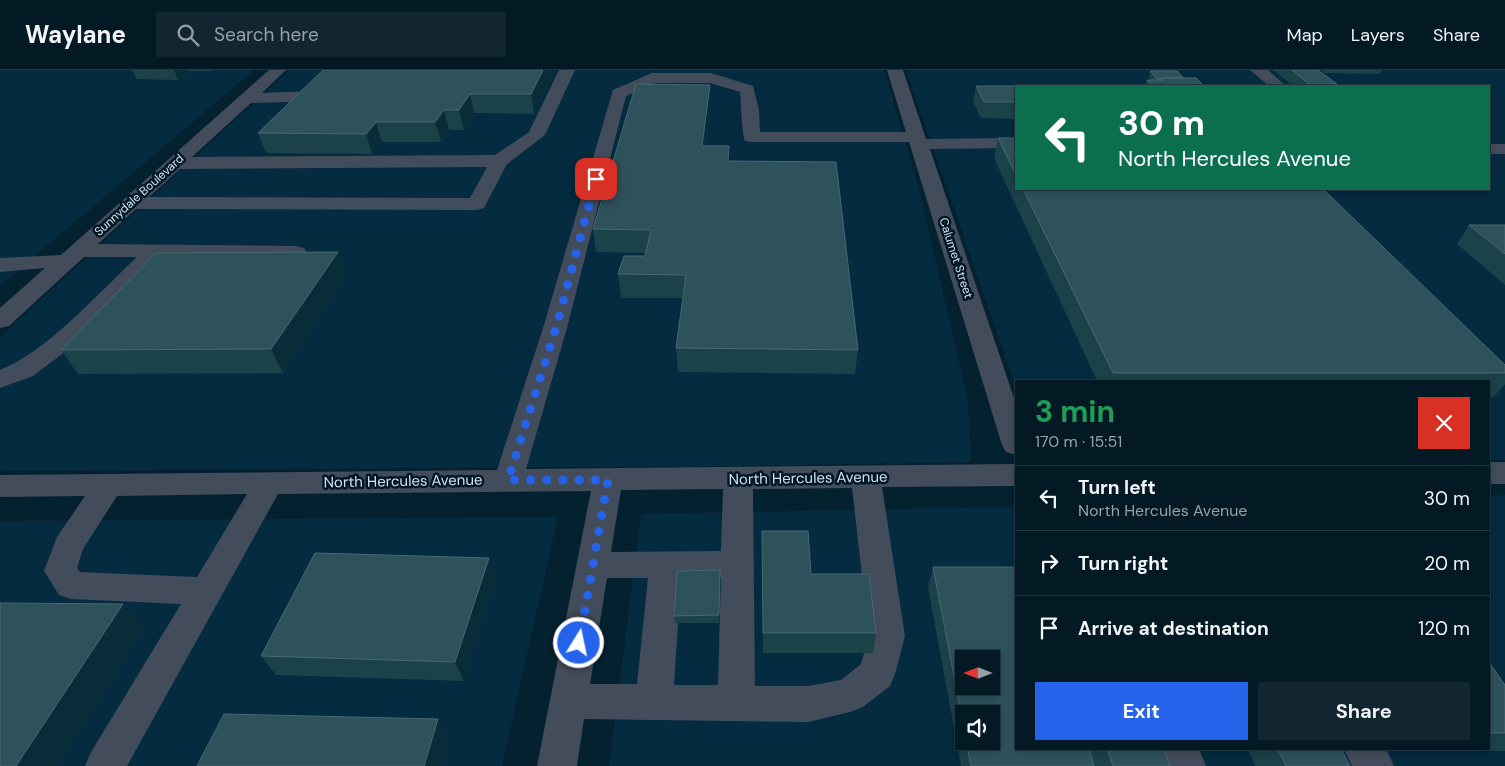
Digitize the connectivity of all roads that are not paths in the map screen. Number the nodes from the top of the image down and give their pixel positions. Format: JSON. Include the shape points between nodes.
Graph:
{"nodes":[{"id":1,"x":278,"y":70,"type":"edge"},
{"id":2,"x":567,"y":70,"type":"edge"},
{"id":3,"x":895,"y":70,"type":"edge"},
{"id":4,"x":1258,"y":70,"type":"edge"},
{"id":5,"x":1277,"y":85,"type":"edge"},
{"id":6,"x":247,"y":98,"type":"junction"},
{"id":7,"x":294,"y":116,"type":"edge"},
{"id":8,"x":918,"y":140,"type":"junction"},
{"id":9,"x":1015,"y":143,"type":"edge"},
{"id":10,"x":1490,"y":149,"type":"edge"},
{"id":11,"x":1505,"y":149,"type":"edge"},
{"id":12,"x":499,"y":161,"type":"junction"},
{"id":13,"x":175,"y":163,"type":"junction"},
{"id":14,"x":130,"y":203,"type":"junction"},
{"id":15,"x":156,"y":251,"type":"junction"},
{"id":16,"x":296,"y":253,"type":"edge"},
{"id":17,"x":72,"y":255,"type":"junction"},
{"id":18,"x":0,"y":265,"type":"edge"},
{"id":19,"x":0,"y":321,"type":"edge"},
{"id":20,"x":0,"y":380,"type":"edge"},
{"id":21,"x":1015,"y":442,"type":"edge"},
{"id":22,"x":1490,"y":473,"type":"edge"},
{"id":23,"x":1505,"y":473,"type":"edge"},
{"id":24,"x":1015,"y":475,"type":"edge"},
{"id":25,"x":866,"y":477,"type":"junction"},
{"id":26,"x":738,"y":479,"type":"junction"},
{"id":27,"x":508,"y":480,"type":"junction"},
{"id":28,"x":608,"y":480,"type":"junction"},
{"id":29,"x":269,"y":483,"type":"junction"},
{"id":30,"x":108,"y":485,"type":"junction"},
{"id":31,"x":0,"y":486,"type":"edge"},
{"id":32,"x":738,"y":564,"type":"junction"},
{"id":33,"x":592,"y":565,"type":"junction"},
{"id":34,"x":666,"y":565,"type":"junction"},
{"id":35,"x":206,"y":591,"type":"junction"},
{"id":36,"x":569,"y":701,"type":"junction"},
{"id":37,"x":654,"y":702,"type":"junction"},
{"id":38,"x":736,"y":703,"type":"junction"},
{"id":39,"x":1180,"y":750,"type":"edge"},
{"id":40,"x":1365,"y":750,"type":"edge"},
{"id":41,"x":106,"y":766,"type":"edge"},
{"id":42,"x":557,"y":766,"type":"edge"},
{"id":43,"x":1186,"y":766,"type":"edge"},
{"id":44,"x":1374,"y":766,"type":"edge"}],
"edges":[{"from":1,"to":6,"type":"street","name":"Sunnydale Boulevard"},
{"from":2,"to":12,"type":"street","via":[[536,135]]},
{"from":3,"to":8,"type":"street","name":"Calumet Street"},
{"from":4,"to":5,"type":"street"},
{"from":6,"to":7,"type":"street","via":[[313,96]]},
{"from":6,"to":13,"type":"street","name":"Sunnydale Boulevard"},
{"from":8,"to":9,"type":"street"},
{"from":8,"to":21,"type":"street","name":"Calumet Street"},
{"from":8,"to":27,"type":"street","via":[[751,137],[747,89],[711,78],[652,78],[619,93],[556,328]]},
{"from":10,"to":11,"type":"street"},
{"from":12,"to":13,"type":"street","via":[[255,155]]},
{"from":12,"to":14,"type":"street","via":[[477,204]]},
{"from":13,"to":14,"type":"street","name":"Sunnydale Boulevard"},
{"from":14,"to":17,"type":"street","name":"Sunnydale Boulevard"},
{"from":15,"to":16,"type":"street"},
{"from":15,"to":17,"type":"street"},
{"from":15,"to":20,"type":"street","via":[[57,346],[24,370]]},
{"from":17,"to":18,"type":"street"},
{"from":17,"to":19,"type":"street","name":"Sunnydale Boulevard"},
{"from":22,"to":23,"type":"street"},
{"from":24,"to":25,"type":"street","name":"North Hercules Avenue"},
{"from":25,"to":26,"type":"street","name":"North Hercules Avenue"},
{"from":25,"to":38,"type":"street","via":[[887,636],[878,674],[850,695],[808,704]]},
{"from":26,"to":28,"type":"street","name":"North Hercules Avenue"},
{"from":26,"to":32,"type":"street"},
{"from":27,"to":28,"type":"street","name":"North Hercules Avenue"},
{"from":27,"to":29,"type":"street","name":"North Hercules Avenue"},
{"from":28,"to":33,"type":"street"},
{"from":29,"to":30,"type":"street","name":"North Hercules Avenue"},
{"from":29,"to":35,"type":"street"},
{"from":30,"to":31,"type":"street","name":"North Hercules Avenue"},
{"from":30,"to":35,"type":"street","via":[[68,546],[60,570],[71,585]]},
{"from":32,"to":34,"type":"street"},
{"from":32,"to":38,"type":"street"},
{"from":33,"to":34,"type":"street"},
{"from":33,"to":36,"type":"street"},
{"from":34,"to":37,"type":"street"},
{"from":35,"to":41,"type":"street"},
{"from":36,"to":37,"type":"street"},
{"from":36,"to":42,"type":"street"},
{"from":37,"to":38,"type":"street"},
{"from":39,"to":43,"type":"street"},
{"from":40,"to":44,"type":"street"}]}
